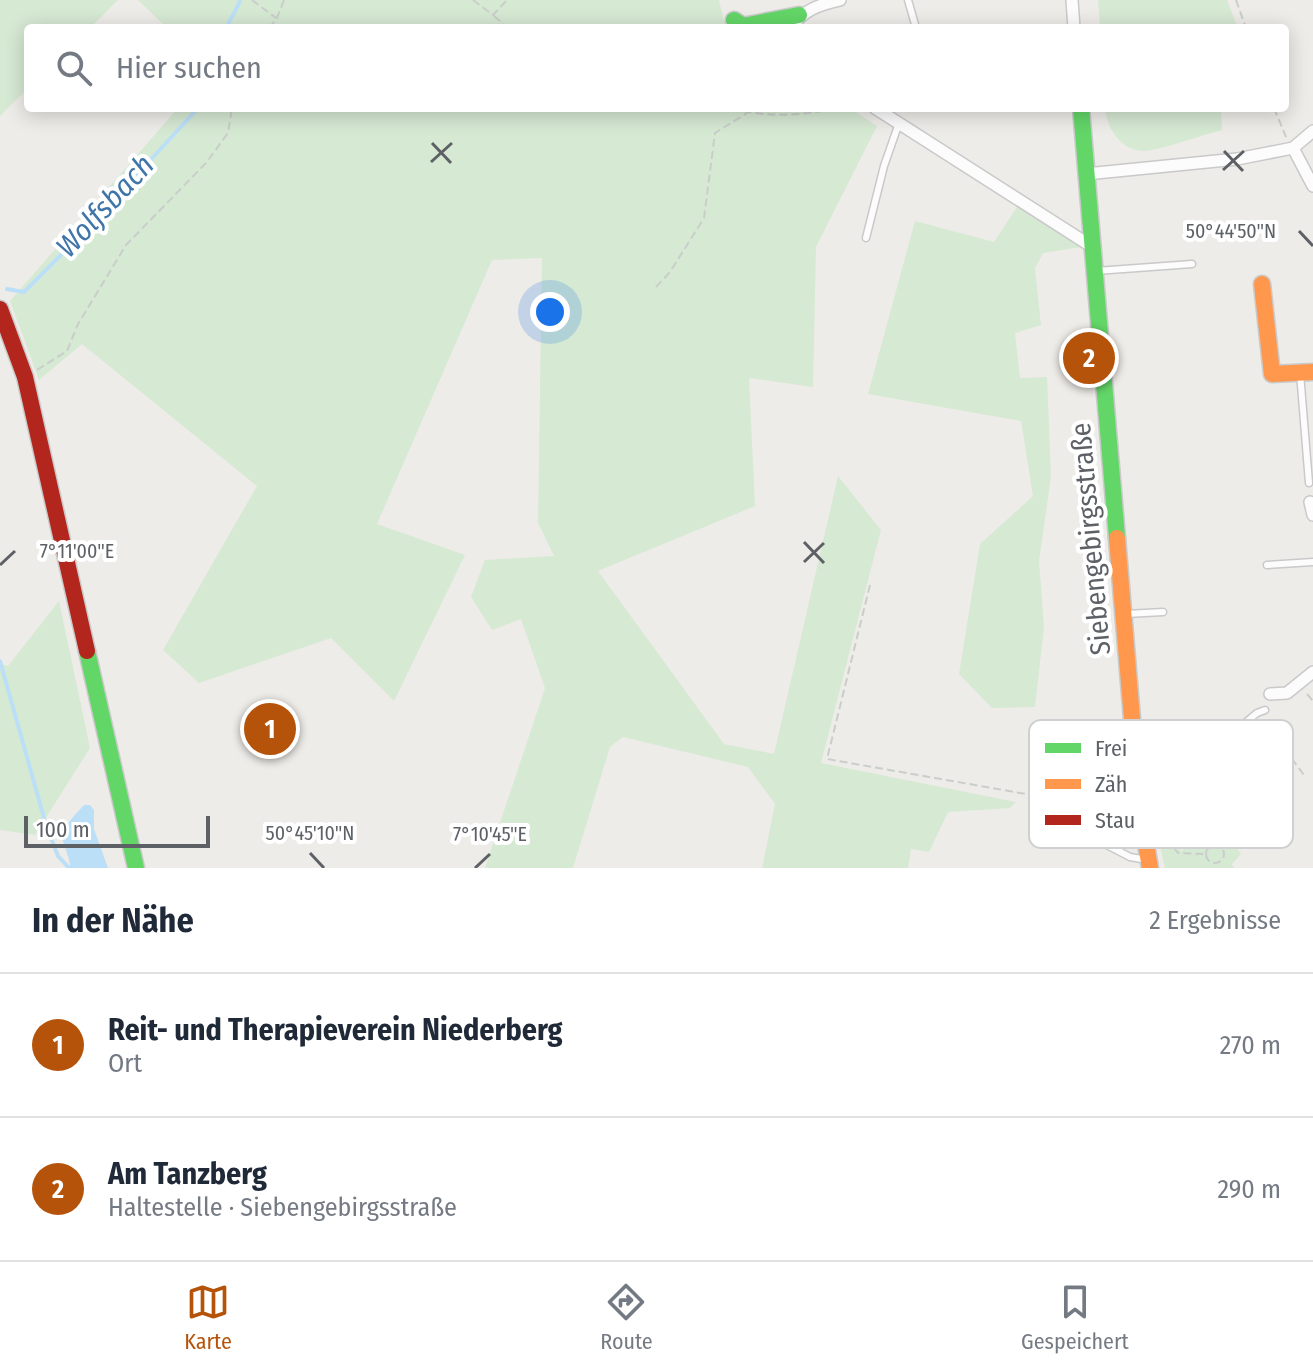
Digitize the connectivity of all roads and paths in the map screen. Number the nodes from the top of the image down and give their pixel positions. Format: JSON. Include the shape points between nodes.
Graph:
{"nodes":[{"id":1,"x":252,"y":0,"type":"edge"},
{"id":2,"x":284,"y":0,"type":"edge"},
{"id":3,"x":473,"y":0,"type":"edge"},
{"id":4,"x":507,"y":0,"type":"edge"},
{"id":5,"x":840,"y":0,"type":"edge"},
{"id":6,"x":908,"y":0,"type":"edge"},
{"id":7,"x":1072,"y":0,"type":"edge"},
{"id":8,"x":1236,"y":0,"type":"edge"},
{"id":9,"x":493,"y":15,"type":"junction"},
{"id":10,"x":277,"y":18,"type":"junction"},
{"id":11,"x":734,"y":20,"type":"dead end"},
{"id":12,"x":795,"y":21,"type":"edge"},
{"id":13,"x":272,"y":24,"type":"edge"},
{"id":14,"x":503,"y":24,"type":"edge"},
{"id":15,"x":740,"y":24,"type":"edge"},
{"id":16,"x":764,"y":24,"type":"edge"},
{"id":17,"x":915,"y":24,"type":"edge"},
{"id":18,"x":1074,"y":24,"type":"edge"},
{"id":19,"x":1245,"y":24,"type":"edge"},
{"id":20,"x":231,"y":112,"type":"edge"},
{"id":21,"x":744,"y":112,"type":"edge"},
{"id":22,"x":819,"y":112,"type":"edge"},
{"id":23,"x":881,"y":112,"type":"edge"},
{"id":24,"x":1081,"y":112,"type":"edge"},
{"id":25,"x":1275,"y":112,"type":"edge"},
{"id":26,"x":747,"y":113,"type":"junction"},
{"id":27,"x":899,"y":123,"type":"junction"},
{"id":28,"x":1313,"y":131,"type":"edge"},
{"id":29,"x":1293,"y":148,"type":"junction"},
{"id":30,"x":1086,"y":174,"type":"junction"},
{"id":31,"x":1313,"y":186,"type":"edge"},
{"id":32,"x":866,"y":238,"type":"dead end"},
{"id":33,"x":1091,"y":246,"type":"junction"},
{"id":34,"x":1192,"y":264,"type":"dead end"},
{"id":35,"x":1093,"y":271,"type":"junction"},
{"id":36,"x":1262,"y":284,"type":"dead end"},
{"id":37,"x":656,"y":287,"type":"dead end"},
{"id":38,"x":0,"y":309,"type":"edge"},
{"id":39,"x":1306,"y":373,"type":"edge"},
{"id":40,"x":25,"y":377,"type":"junction"},
{"id":41,"x":1309,"y":483,"type":"dead end"},
{"id":42,"x":1310,"y":502,"type":"dead end"},
{"id":43,"x":1313,"y":515,"type":"edge"},
{"id":44,"x":1313,"y":562,"type":"edge"},
{"id":45,"x":1267,"y":565,"type":"dead end"},
{"id":46,"x":870,"y":585,"type":"dead end"},
{"id":47,"x":1163,"y":612,"type":"dead end"},
{"id":48,"x":1123,"y":615,"type":"junction"},
{"id":49,"x":1313,"y":672,"type":"edge"},
{"id":50,"x":1270,"y":694,"type":"dead end"},
{"id":51,"x":1261,"y":712,"type":"joint"},
{"id":52,"x":1132,"y":720,"type":"edge"},
{"id":53,"x":1251,"y":720,"type":"edge"},
{"id":54,"x":1266,"y":720,"type":"edge"},
{"id":55,"x":1293,"y":759,"type":"edge"},
{"id":56,"x":1304,"y":775,"type":"dead end"},
{"id":57,"x":1029,"y":795,"type":"edge"},
{"id":58,"x":1113,"y":848,"type":"edge"},
{"id":59,"x":1174,"y":848,"type":"edge"},
{"id":60,"x":1208,"y":848,"type":"edge"},
{"id":61,"x":1220,"y":848,"type":"edge"},
{"id":62,"x":1205,"y":854,"type":"junction"},
{"id":63,"x":1221,"y":861,"type":"junction"},
{"id":64,"x":1148,"y":864,"type":"edge"},
{"id":65,"x":1211,"y":866,"type":"edge"},
{"id":66,"x":136,"y":868,"type":"edge"},
{"id":67,"x":1227,"y":868,"type":"edge"}],
"edges":[{"from":1,"to":10,"type":"path"},
{"from":2,"to":10,"type":"path"},
{"from":3,"to":9,"type":"path"},
{"from":4,"to":9,"type":"path"},
{"from":5,"to":12,"type":"street","via":[[818,5]]},
{"from":6,"to":17,"type":"lane"},
{"from":7,"to":18,"type":"street"},
{"from":8,"to":19,"type":"path"},
{"from":9,"to":14,"type":"path"},
{"from":10,"to":13,"type":"path"},
{"from":11,"to":15,"type":"street"},
{"from":12,"to":16,"type":"street"},
{"from":20,"to":40,"type":"path","via":[[228,133],[206,163],[126,245],[67,351]]},
{"from":21,"to":26,"type":"path"},
{"from":22,"to":26,"type":"path"},
{"from":23,"to":27,"type":"street"},
{"from":24,"to":30,"type":"street","name":"Siebengebirgsstraße"},
{"from":25,"to":29,"type":"path"},
{"from":26,"to":37,"type":"path","via":[[715,133],[704,218]]},
{"from":27,"to":32,"type":"lane"},
{"from":27,"to":33,"type":"street"},
{"from":28,"to":29,"type":"street"},
{"from":29,"to":30,"type":"street"},
{"from":29,"to":31,"type":"street"},
{"from":30,"to":33,"type":"street","name":"Siebengebirgsstraße"},
{"from":33,"to":35,"type":"street","name":"Siebengebirgsstraße"},
{"from":34,"to":35,"type":"lane"},
{"from":35,"to":48,"type":"street","name":"Siebengebirgsstraße"},
{"from":36,"to":39,"type":"street","via":[[1272,374]]},
{"from":38,"to":40,"type":"street"},
{"from":39,"to":41,"type":"lane"},
{"from":40,"to":66,"type":"street"},
{"from":42,"to":43,"type":"street"},
{"from":44,"to":45,"type":"lane"},
{"from":46,"to":57,"type":"path","via":[[827,759]]},
{"from":47,"to":48,"type":"lane"},
{"from":48,"to":52,"type":"street","name":"Siebengebirgsstraße"},
{"from":49,"to":50,"type":"street","via":[[1287,693]]},
{"from":51,"to":53,"type":"lane"},
{"from":51,"to":54,"type":"path"},
{"from":55,"to":56,"type":"path"},
{"from":58,"to":64,"type":"lane"},
{"from":59,"to":62,"type":"path","via":[[1178,853]]},
{"from":60,"to":62,"type":"path"},
{"from":61,"to":63,"type":"path"},
{"from":62,"to":65,"type":"path"},
{"from":63,"to":65,"type":"path"},
{"from":63,"to":67,"type":"path"}]}
